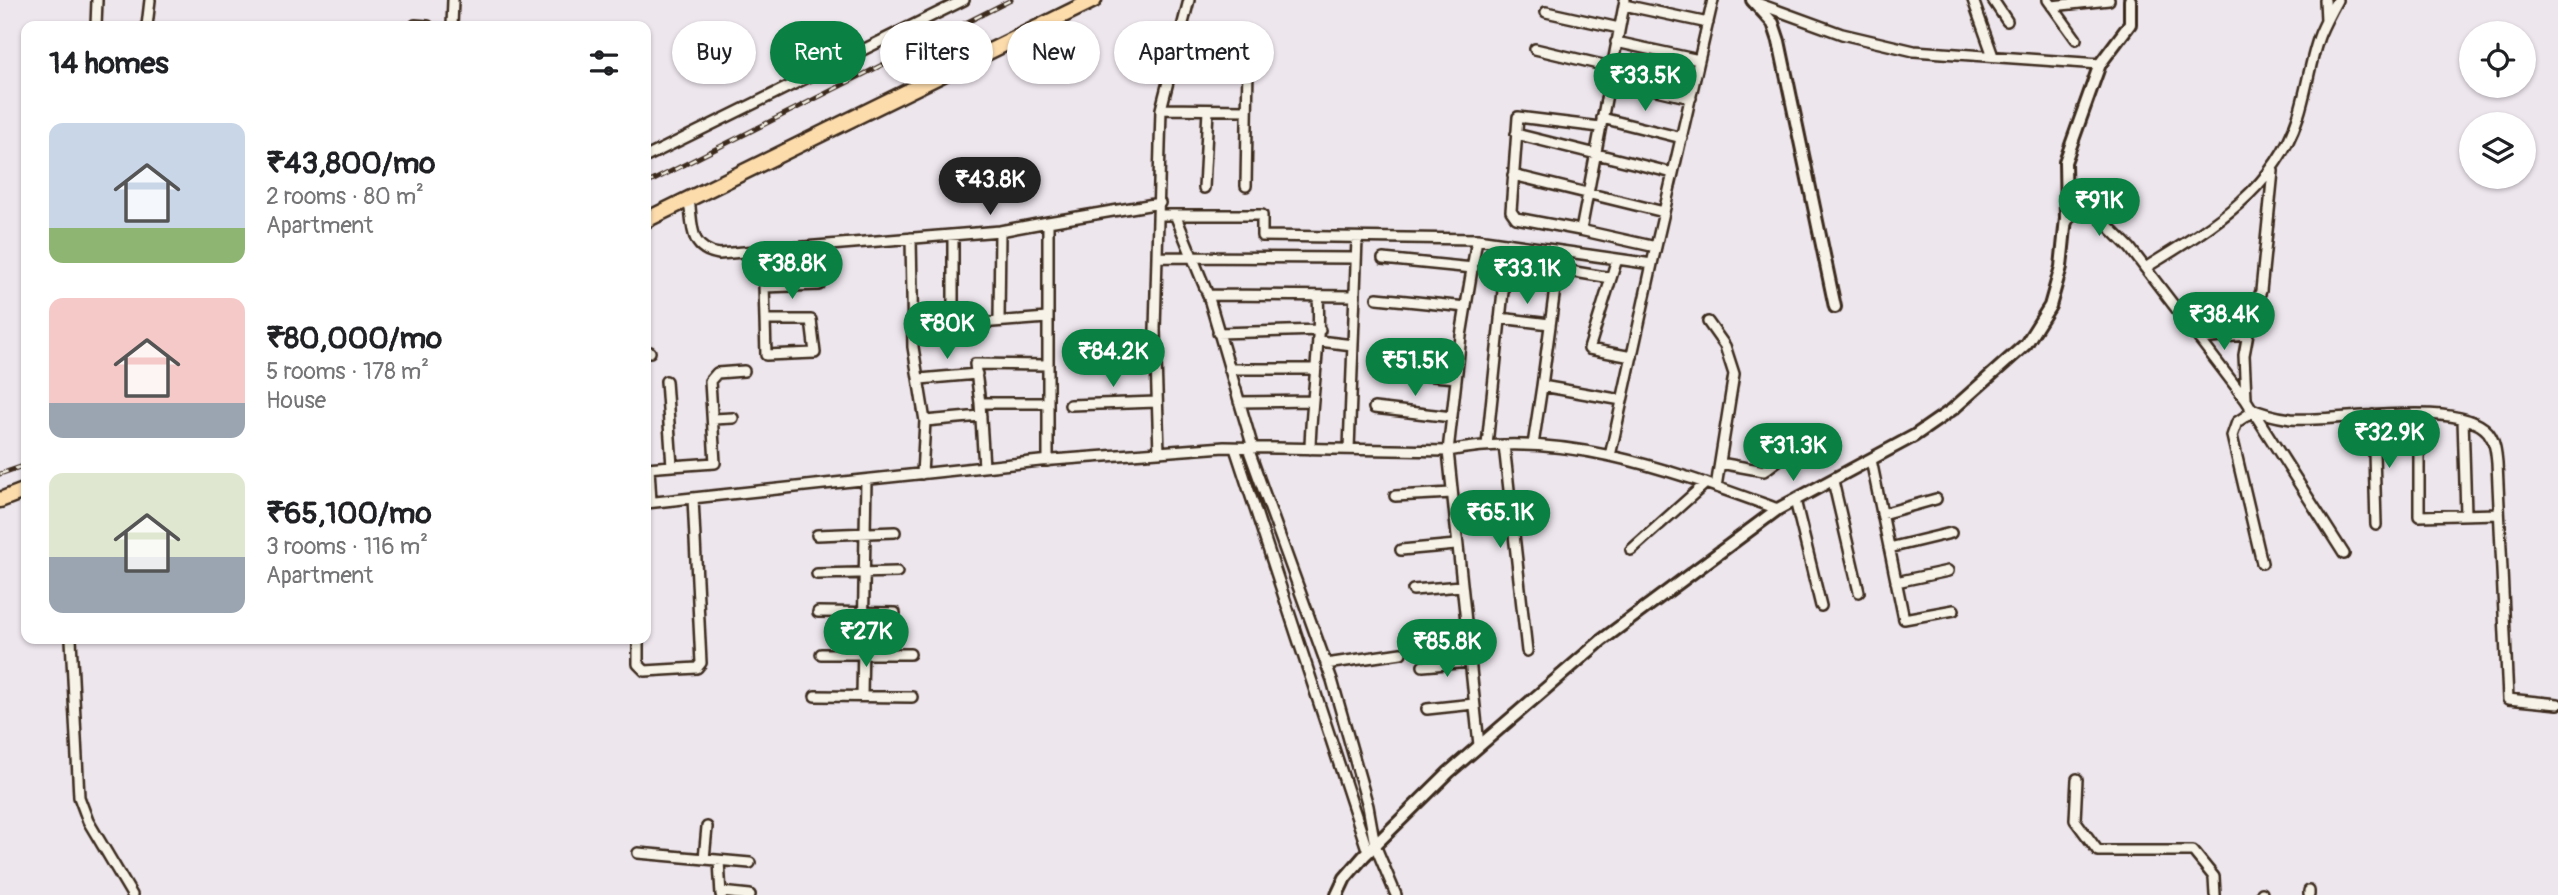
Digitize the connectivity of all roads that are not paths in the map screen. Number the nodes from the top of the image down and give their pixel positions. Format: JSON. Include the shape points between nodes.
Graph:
{"nodes":[{"id":1,"x":97,"y":0,"type":"edge"},
{"id":2,"x":150,"y":0,"type":"edge"},
{"id":3,"x":453,"y":0,"type":"edge"},
{"id":4,"x":964,"y":0,"type":"edge"},
{"id":5,"x":1094,"y":0,"type":"edge"},
{"id":6,"x":1189,"y":0,"type":"edge"},
{"id":7,"x":1713,"y":0,"type":"edge"},
{"id":8,"x":1973,"y":0,"type":"edge"},
{"id":9,"x":1993,"y":0,"type":"edge"},
{"id":10,"x":2109,"y":0,"type":"edge"},
{"id":11,"x":2130,"y":0,"type":"edge"},
{"id":12,"x":2325,"y":0,"type":"edge"},
{"id":13,"x":2337,"y":0,"type":"edge"},
{"id":14,"x":1753,"y":1,"type":"edge"},
{"id":15,"x":1624,"y":2,"type":"edge"},
{"id":16,"x":2050,"y":3,"type":"edge"},
{"id":17,"x":1546,"y":12,"type":"dead end"},
{"id":18,"x":96,"y":21,"type":"edge"},
{"id":19,"x":148,"y":21,"type":"edge"},
{"id":20,"x":452,"y":21,"type":"edge"},
{"id":21,"x":2007,"y":21,"type":"dead end"},
{"id":22,"x":2326,"y":21,"type":"junction"},
{"id":23,"x":1708,"y":23,"type":"junction"},
{"id":24,"x":1619,"y":28,"type":"junction"},
{"id":25,"x":2076,"y":39,"type":"dead end"},
{"id":26,"x":1616,"y":42,"type":"junction"},
{"id":27,"x":1535,"y":49,"type":"dead end"},
{"id":28,"x":1993,"y":56,"type":"junction"},
{"id":29,"x":1699,"y":60,"type":"junction"},
{"id":30,"x":2100,"y":65,"type":"junction"},
{"id":31,"x":1611,"y":67,"type":"junction"},
{"id":32,"x":1609,"y":79,"type":"junction"},
{"id":33,"x":1248,"y":84,"type":"edge"},
{"id":34,"x":1691,"y":98,"type":"junction"},
{"id":35,"x":1161,"y":109,"type":"junction"},
{"id":36,"x":1208,"y":110,"type":"junction"},
{"id":37,"x":1247,"y":110,"type":"junction"},
{"id":38,"x":1601,"y":122,"type":"junction"},
{"id":39,"x":1516,"y":134,"type":"junction"},
{"id":40,"x":1682,"y":138,"type":"junction"},
{"id":41,"x":1594,"y":154,"type":"junction"},
{"id":42,"x":651,"y":155,"type":"edge"},
{"id":43,"x":2274,"y":169,"type":"junction"},
{"id":44,"x":1673,"y":173,"type":"junction"},
{"id":45,"x":1513,"y":175,"type":"junction"},
{"id":46,"x":1246,"y":186,"type":"dead end"},
{"id":47,"x":1204,"y":188,"type":"dead end"},
{"id":48,"x":1587,"y":193,"type":"junction"},
{"id":49,"x":689,"y":200,"type":"junction"},
{"id":50,"x":1160,"y":203,"type":"junction"},
{"id":51,"x":1664,"y":212,"type":"junction"},
{"id":52,"x":1159,"y":215,"type":"junction"},
{"id":53,"x":1176,"y":217,"type":"junction"},
{"id":54,"x":651,"y":218,"type":"edge"},
{"id":55,"x":1048,"y":222,"type":"junction"},
{"id":56,"x":2066,"y":223,"type":"junction"},
{"id":57,"x":1580,"y":230,"type":"junction"},
{"id":58,"x":1000,"y":231,"type":"junction"},
{"id":59,"x":953,"y":234,"type":"junction"},
{"id":60,"x":911,"y":237,"type":"junction"},
{"id":61,"x":1357,"y":239,"type":"junction"},
{"id":62,"x":1477,"y":239,"type":"junction"},
{"id":63,"x":1508,"y":243,"type":"junction"},
{"id":64,"x":1656,"y":247,"type":"junction"},
{"id":65,"x":763,"y":249,"type":"junction"},
{"id":66,"x":1560,"y":251,"type":"junction"},
{"id":67,"x":1158,"y":257,"type":"junction"},
{"id":68,"x":1192,"y":257,"type":"junction"},
{"id":69,"x":1356,"y":258,"type":"junction"},
{"id":70,"x":1383,"y":259,"type":"dead end"},
{"id":71,"x":1617,"y":259,"type":"junction"},
{"id":72,"x":1652,"y":264,"type":"junction"},
{"id":73,"x":1472,"y":268,"type":"junction"},
{"id":74,"x":2145,"y":268,"type":"junction"},
{"id":75,"x":1557,"y":269,"type":"junction"},
{"id":76,"x":1611,"y":278,"type":"junction"},
{"id":77,"x":818,"y":285,"type":"dead end"},
{"id":78,"x":764,"y":287,"type":"junction"},
{"id":79,"x":1208,"y":295,"type":"junction"},
{"id":80,"x":1318,"y":296,"type":"junction"},
{"id":81,"x":1355,"y":296,"type":"junction"},
{"id":82,"x":1377,"y":298,"type":"dead end"},
{"id":83,"x":1466,"y":307,"type":"junction"},
{"id":84,"x":1835,"y":307,"type":"dead end"},
{"id":85,"x":1046,"y":318,"type":"junction"},
{"id":86,"x":1500,"y":318,"type":"junction"},
{"id":87,"x":765,"y":320,"type":"junction"},
{"id":88,"x":999,"y":321,"type":"junction"},
{"id":89,"x":1709,"y":322,"type":"dead end"},
{"id":90,"x":1550,"y":324,"type":"junction"},
{"id":91,"x":1320,"y":330,"type":"junction"},
{"id":92,"x":1218,"y":333,"type":"junction"},
{"id":93,"x":2247,"y":335,"type":"junction"},
{"id":94,"x":2199,"y":339,"type":"junction"},
{"id":95,"x":1319,"y":341,"type":"junction"},
{"id":96,"x":1353,"y":345,"type":"junction"},
{"id":97,"x":1156,"y":354,"type":"junction"},
{"id":98,"x":1081,"y":357,"type":"dead end"},
{"id":99,"x":1632,"y":357,"type":"junction"},
{"id":100,"x":1047,"y":365,"type":"junction"},
{"id":101,"x":1228,"y":369,"type":"junction"},
{"id":102,"x":1315,"y":369,"type":"junction"},
{"id":103,"x":744,"y":371,"type":"dead end"},
{"id":104,"x":1376,"y":371,"type":"dead end"},
{"id":105,"x":977,"y":374,"type":"junction"},
{"id":106,"x":1456,"y":377,"type":"junction"},
{"id":107,"x":920,"y":379,"type":"junction"},
{"id":108,"x":666,"y":381,"type":"dead end"},
{"id":109,"x":1542,"y":386,"type":"junction"},
{"id":110,"x":1622,"y":400,"type":"junction"},
{"id":111,"x":1311,"y":401,"type":"junction"},
{"id":112,"x":1157,"y":402,"type":"junction"},
{"id":113,"x":1239,"y":402,"type":"junction"},
{"id":114,"x":981,"y":403,"type":"junction"},
{"id":115,"x":1048,"y":403,"type":"junction"},
{"id":116,"x":1070,"y":405,"type":"dead end"},
{"id":117,"x":2249,"y":407,"type":"junction"},
{"id":118,"x":1374,"y":408,"type":"dead end"},
{"id":119,"x":2373,"y":415,"type":"junction"},
{"id":120,"x":2419,"y":415,"type":"junction"},
{"id":121,"x":981,"y":416,"type":"junction"},
{"id":122,"x":1452,"y":417,"type":"junction"},
{"id":123,"x":733,"y":418,"type":"dead end"},
{"id":124,"x":713,"y":419,"type":"junction"},
{"id":125,"x":2463,"y":419,"type":"junction"},
{"id":126,"x":925,"y":421,"type":"junction"},
{"id":127,"x":1816,"y":432,"type":"dead end"},
{"id":128,"x":1487,"y":445,"type":"junction"},
{"id":129,"x":1504,"y":445,"type":"junction"},
{"id":130,"x":1533,"y":445,"type":"junction"},
{"id":131,"x":1235,"y":447,"type":"junction"},
{"id":132,"x":1250,"y":448,"type":"junction"},
{"id":133,"x":1310,"y":449,"type":"junction"},
{"id":134,"x":1349,"y":449,"type":"junction"},
{"id":135,"x":1448,"y":451,"type":"junction"},
{"id":136,"x":1159,"y":452,"type":"junction"},
{"id":137,"x":1610,"y":456,"type":"junction"},
{"id":138,"x":1871,"y":460,"type":"junction"},
{"id":139,"x":1048,"y":461,"type":"junction"},
{"id":140,"x":1720,"y":463,"type":"junction"},
{"id":141,"x":672,"y":466,"type":"junction"},
{"id":142,"x":984,"y":467,"type":"junction"},
{"id":143,"x":651,"y":468,"type":"edge"},
{"id":144,"x":922,"y":474,"type":"junction"},
{"id":145,"x":866,"y":480,"type":"junction"},
{"id":146,"x":1833,"y":481,"type":"junction"},
{"id":147,"x":1711,"y":485,"type":"junction"},
{"id":148,"x":21,"y":492,"type":"edge"},
{"id":149,"x":1451,"y":493,"type":"junction"},
{"id":150,"x":1395,"y":496,"type":"dead end"},
{"id":151,"x":693,"y":498,"type":"junction"},
{"id":152,"x":1936,"y":499,"type":"dead end"},
{"id":153,"x":0,"y":500,"type":"edge"},
{"id":154,"x":1795,"y":500,"type":"junction"},
{"id":155,"x":651,"y":502,"type":"edge"},
{"id":156,"x":1778,"y":509,"type":"junction"},
{"id":157,"x":1882,"y":514,"type":"junction"},
{"id":158,"x":2466,"y":514,"type":"junction"},
{"id":159,"x":2499,"y":514,"type":"junction"},
{"id":160,"x":2376,"y":525,"type":"dead end"},
{"id":161,"x":895,"y":531,"type":"dead end"},
{"id":162,"x":1951,"y":533,"type":"dead end"},
{"id":163,"x":864,"y":534,"type":"junction"},
{"id":164,"x":817,"y":535,"type":"dead end"},
{"id":165,"x":1456,"y":545,"type":"junction"},
{"id":166,"x":1889,"y":548,"type":"junction"},
{"id":167,"x":1401,"y":550,"type":"dead end"},
{"id":168,"x":1631,"y":550,"type":"dead end"},
{"id":169,"x":2344,"y":554,"type":"dead end"},
{"id":170,"x":2262,"y":564,"type":"dead end"},
{"id":171,"x":1948,"y":571,"type":"dead end"},
{"id":172,"x":897,"y":572,"type":"dead end"},
{"id":173,"x":863,"y":573,"type":"junction"},
{"id":174,"x":817,"y":574,"type":"dead end"},
{"id":175,"x":1896,"y":582,"type":"junction"},
{"id":176,"x":1461,"y":586,"type":"junction"},
{"id":177,"x":1413,"y":590,"type":"dead end"},
{"id":178,"x":1859,"y":592,"type":"dead end"},
{"id":179,"x":1821,"y":606,"type":"dead end"},
{"id":180,"x":1954,"y":610,"type":"dead end"},
{"id":181,"x":818,"y":612,"type":"dead end"},
{"id":182,"x":862,"y":613,"type":"junction"},
{"id":183,"x":895,"y":613,"type":"dead end"},
{"id":184,"x":1465,"y":624,"type":"junction"},
{"id":185,"x":1414,"y":630,"type":"dead end"},
{"id":186,"x":71,"y":644,"type":"edge"},
{"id":187,"x":638,"y":644,"type":"edge"},
{"id":188,"x":1527,"y":651,"type":"dead end"},
{"id":189,"x":1401,"y":653,"type":"dead end"},
{"id":190,"x":821,"y":654,"type":"dead end"},
{"id":191,"x":861,"y":654,"type":"junction"},
{"id":192,"x":910,"y":654,"type":"dead end"},
{"id":193,"x":1469,"y":662,"type":"junction"},
{"id":194,"x":1326,"y":664,"type":"junction"},
{"id":195,"x":1423,"y":666,"type":"dead end"},
{"id":196,"x":815,"y":695,"type":"dead end"},
{"id":197,"x":862,"y":696,"type":"junction"},
{"id":198,"x":912,"y":697,"type":"dead end"},
{"id":199,"x":1474,"y":704,"type":"junction"},
{"id":200,"x":2558,"y":704,"type":"edge"},
{"id":201,"x":1427,"y":709,"type":"dead end"},
{"id":202,"x":1479,"y":745,"type":"junction"},
{"id":203,"x":2077,"y":779,"type":"dead end"},
{"id":204,"x":707,"y":827,"type":"dead end"},
{"id":205,"x":1371,"y":848,"type":"junction"},
{"id":206,"x":638,"y":853,"type":"dead end"},
{"id":207,"x":705,"y":859,"type":"junction"},
{"id":208,"x":719,"y":861,"type":"junction"},
{"id":209,"x":750,"y":863,"type":"dead end"},
{"id":210,"x":721,"y":892,"type":"edge"},
{"id":211,"x":132,"y":895,"type":"edge"},
{"id":212,"x":750,"y":895,"type":"edge"},
{"id":213,"x":1337,"y":895,"type":"edge"},
{"id":214,"x":1396,"y":895,"type":"edge"},
{"id":215,"x":2215,"y":895,"type":"edge"}],
"edges":[{"from":1,"to":18,"type":"street"},
{"from":2,"to":19,"type":"street"},
{"from":3,"to":20,"type":"street"},
{"from":4,"to":42,"type":"street"},
{"from":5,"to":49,"type":"main road"},
{"from":6,"to":35,"type":"street"},
{"from":7,"to":23,"type":"street"},
{"from":8,"to":28,"type":"street"},
{"from":9,"to":21,"type":"street"},
{"from":10,"to":16,"type":"street"},
{"from":11,"to":30,"type":"street","via":[[2130,23]]},
{"from":12,"to":22,"type":"street"},
{"from":13,"to":22,"type":"street"},
{"from":14,"to":28,"type":"street","via":[[1886,46]]},
{"from":14,"to":84,"type":"street","via":[[1773,23],[1779,41]]},
{"from":15,"to":23,"type":"street"},
{"from":15,"to":24,"type":"street"},
{"from":16,"to":25,"type":"street"},
{"from":17,"to":24,"type":"street"},
{"from":22,"to":43,"type":"street","via":[[2298,117]]},
{"from":23,"to":29,"type":"street"},
{"from":24,"to":26,"type":"street"},
{"from":26,"to":29,"type":"street"},
{"from":26,"to":31,"type":"street"},
{"from":27,"to":31,"type":"street"},
{"from":28,"to":30,"type":"street"},
{"from":29,"to":34,"type":"street"},
{"from":30,"to":56,"type":"street","via":[[2065,162]]},
{"from":31,"to":32,"type":"street"},
{"from":32,"to":34,"type":"street"},
{"from":32,"to":38,"type":"street"},
{"from":33,"to":37,"type":"street"},
{"from":34,"to":40,"type":"street"},
{"from":35,"to":36,"type":"street"},
{"from":35,"to":50,"type":"street"},
{"from":36,"to":37,"type":"street"},
{"from":36,"to":47,"type":"street"},
{"from":37,"to":46,"type":"street"},
{"from":38,"to":39,"type":"street","via":[[1518,117]]},
{"from":38,"to":40,"type":"street"},
{"from":38,"to":41,"type":"street"},
{"from":39,"to":41,"type":"street"},
{"from":39,"to":45,"type":"street"},
{"from":40,"to":44,"type":"street"},
{"from":41,"to":44,"type":"street"},
{"from":41,"to":48,"type":"street"},
{"from":43,"to":74,"type":"street","via":[[2227,214]]},
{"from":43,"to":93,"type":"street","via":[[2261,290]]},
{"from":44,"to":51,"type":"street"},
{"from":45,"to":48,"type":"street"},
{"from":45,"to":57,"type":"street","via":[[1511,211],[1516,218]]},
{"from":48,"to":51,"type":"street"},
{"from":48,"to":57,"type":"street"},
{"from":49,"to":54,"type":"main road"},
{"from":49,"to":65,"type":"street","via":[[695,237],[704,251],[719,254]]},
{"from":50,"to":52,"type":"street"},
{"from":50,"to":55,"type":"street"},
{"from":51,"to":64,"type":"street"},
{"from":52,"to":53,"type":"street"},
{"from":52,"to":67,"type":"street"},
{"from":53,"to":61,"type":"street","via":[[1262,215],[1262,236]]},
{"from":53,"to":68,"type":"street"},
{"from":55,"to":58,"type":"street"},
{"from":55,"to":85,"type":"street"},
{"from":56,"to":74,"type":"street","via":[[2086,209],[2098,216]]},
{"from":56,"to":138,"type":"street","via":[[2050,306],[2026,344],[1953,410]]},
{"from":57,"to":64,"type":"street"},
{"from":58,"to":59,"type":"street"},
{"from":58,"to":88,"type":"street"},
{"from":59,"to":60,"type":"street"},
{"from":59,"to":88,"type":"street","via":[[953,325]]},
{"from":60,"to":65,"type":"street"},
{"from":60,"to":107,"type":"street","via":[[913,347]]},
{"from":61,"to":62,"type":"street"},
{"from":61,"to":69,"type":"street"},
{"from":62,"to":63,"type":"street"},
{"from":62,"to":73,"type":"street"},
{"from":63,"to":66,"type":"street"},
{"from":63,"to":86,"type":"street"},
{"from":64,"to":72,"type":"street"},
{"from":65,"to":78,"type":"street"},
{"from":66,"to":71,"type":"street"},
{"from":66,"to":75,"type":"street"},
{"from":67,"to":68,"type":"street"},
{"from":67,"to":97,"type":"street"},
{"from":68,"to":69,"type":"street"},
{"from":68,"to":79,"type":"street"},
{"from":69,"to":81,"type":"street"},
{"from":70,"to":73,"type":"street"},
{"from":71,"to":72,"type":"street"},
{"from":71,"to":76,"type":"street"},
{"from":72,"to":99,"type":"street"},
{"from":73,"to":83,"type":"street"},
{"from":74,"to":94,"type":"street"},
{"from":75,"to":76,"type":"street"},
{"from":75,"to":90,"type":"street"},
{"from":76,"to":99,"type":"street","via":[[1589,349]]},
{"from":77,"to":78,"type":"street"},
{"from":78,"to":87,"type":"street"},
{"from":79,"to":80,"type":"street"},
{"from":79,"to":92,"type":"street"},
{"from":80,"to":81,"type":"street"},
{"from":80,"to":91,"type":"street"},
{"from":81,"to":96,"type":"street"},
{"from":82,"to":83,"type":"street"},
{"from":83,"to":106,"type":"street"},
{"from":85,"to":88,"type":"street"},
{"from":85,"to":100,"type":"street"},
{"from":86,"to":90,"type":"street"},
{"from":86,"to":128,"type":"street"},
{"from":87,"to":87,"type":"street","via":[[766,355],[815,353],[811,320]]},
{"from":89,"to":140,"type":"street","via":[[1726,346],[1734,374]]},
{"from":90,"to":109,"type":"street"},
{"from":91,"to":92,"type":"street"},
{"from":91,"to":95,"type":"street"},
{"from":92,"to":101,"type":"street"},
{"from":93,"to":94,"type":"street"},
{"from":93,"to":117,"type":"street","via":[[2244,355]]},
{"from":94,"to":117,"type":"street"},
{"from":95,"to":96,"type":"street"},
{"from":95,"to":102,"type":"street"},
{"from":96,"to":134,"type":"street"},
{"from":97,"to":98,"type":"street"},
{"from":97,"to":112,"type":"street"},
{"from":99,"to":110,"type":"street"},
{"from":100,"to":105,"type":"street","via":[[975,364]]},
{"from":100,"to":115,"type":"street"},
{"from":101,"to":102,"type":"street"},
{"from":101,"to":113,"type":"street"},
{"from":102,"to":111,"type":"street"},
{"from":103,"to":124,"type":"street","via":[[712,376]]},
{"from":104,"to":106,"type":"street"},
{"from":105,"to":107,"type":"street"},
{"from":105,"to":114,"type":"street"},
{"from":106,"to":122,"type":"street"},
{"from":107,"to":126,"type":"street"},
{"from":108,"to":141,"type":"street"},
{"from":109,"to":110,"type":"street"},
{"from":109,"to":130,"type":"street"},
{"from":110,"to":137,"type":"street"},
{"from":111,"to":113,"type":"street"},
{"from":111,"to":133,"type":"street"},
{"from":112,"to":116,"type":"street"},
{"from":112,"to":136,"type":"street"},
{"from":113,"to":132,"type":"street"},
{"from":114,"to":115,"type":"street"},
{"from":114,"to":121,"type":"street"},
{"from":115,"to":139,"type":"street"},
{"from":117,"to":119,"type":"street","via":[[2294,419]]},
{"from":117,"to":169,"type":"street"},
{"from":117,"to":170,"type":"street","via":[[2232,436]]},
{"from":118,"to":122,"type":"street"},
{"from":119,"to":120,"type":"street"},
{"from":119,"to":160,"type":"street"},
{"from":120,"to":125,"type":"street"},
{"from":120,"to":158,"type":"street","via":[[2420,516]]},
{"from":121,"to":126,"type":"street"},
{"from":121,"to":142,"type":"street"},
{"from":122,"to":135,"type":"street"},
{"from":123,"to":124,"type":"street"},
{"from":124,"to":141,"type":"street","via":[[715,463]]},
{"from":125,"to":158,"type":"street"},
{"from":125,"to":159,"type":"street","via":[[2488,432],[2495,445]]},
{"from":126,"to":144,"type":"street"},
{"from":127,"to":140,"type":"street","via":[[1764,471]]},
{"from":128,"to":129,"type":"street"},
{"from":128,"to":135,"type":"street"},
{"from":129,"to":130,"type":"street"},
{"from":129,"to":188,"type":"street"},
{"from":130,"to":137,"type":"street","via":[[1560,445]]},
{"from":131,"to":132,"type":"street"},
{"from":131,"to":136,"type":"street"},
{"from":131,"to":205,"type":"street"},
{"from":132,"to":133,"type":"street"},
{"from":132,"to":194,"type":"street"},
{"from":133,"to":134,"type":"street"},
{"from":134,"to":135,"type":"street"},
{"from":135,"to":149,"type":"street"},
{"from":136,"to":139,"type":"street"},
{"from":137,"to":147,"type":"street"},
{"from":138,"to":146,"type":"street"},
{"from":138,"to":157,"type":"street"},
{"from":139,"to":142,"type":"street"},
{"from":140,"to":147,"type":"street"},
{"from":141,"to":143,"type":"street"},
{"from":142,"to":144,"type":"street"},
{"from":144,"to":145,"type":"street"},
{"from":145,"to":151,"type":"street"},
{"from":145,"to":163,"type":"street"},
{"from":146,"to":154,"type":"street"},
{"from":146,"to":178,"type":"street"},
{"from":147,"to":156,"type":"street"},
{"from":147,"to":168,"type":"street"},
{"from":148,"to":153,"type":"main road"},
{"from":149,"to":150,"type":"street"},
{"from":149,"to":165,"type":"street"},
{"from":151,"to":155,"type":"street"},
{"from":151,"to":187,"type":"street","via":[[701,663],[697,668],[645,671],[638,664]]},
{"from":152,"to":157,"type":"street"},
{"from":154,"to":156,"type":"street"},
{"from":154,"to":179,"type":"street"},
{"from":156,"to":202,"type":"street","via":[[1621,625]]},
{"from":157,"to":166,"type":"street"},
{"from":158,"to":159,"type":"street"},
{"from":159,"to":200,"type":"street","via":[[2508,699]]},
{"from":161,"to":163,"type":"street"},
{"from":162,"to":166,"type":"street"},
{"from":163,"to":164,"type":"street"},
{"from":163,"to":173,"type":"street"},
{"from":165,"to":167,"type":"street"},
{"from":165,"to":176,"type":"street"},
{"from":166,"to":175,"type":"street"},
{"from":171,"to":175,"type":"street"},
{"from":172,"to":173,"type":"street"},
{"from":173,"to":174,"type":"street"},
{"from":173,"to":182,"type":"street"},
{"from":175,"to":180,"type":"street","via":[[1904,619]]},
{"from":176,"to":177,"type":"street"},
{"from":176,"to":184,"type":"street"},
{"from":181,"to":182,"type":"street"},
{"from":182,"to":183,"type":"street"},
{"from":182,"to":191,"type":"street"},
{"from":184,"to":185,"type":"street"},
{"from":184,"to":193,"type":"street"},
{"from":186,"to":211,"type":"street","via":[[79,797],[88,821]]},
{"from":189,"to":194,"type":"street"},
{"from":190,"to":191,"type":"street"},
{"from":191,"to":192,"type":"street"},
{"from":191,"to":197,"type":"street"},
{"from":193,"to":195,"type":"street"},
{"from":193,"to":199,"type":"street"},
{"from":194,"to":205,"type":"street","via":[[1368,806]]},
{"from":196,"to":197,"type":"street"},
{"from":197,"to":198,"type":"street"},
{"from":199,"to":201,"type":"street"},
{"from":199,"to":202,"type":"street"},
{"from":202,"to":205,"type":"street"},
{"from":203,"to":215,"type":"street","via":[[2075,820],[2098,851],[2193,851],[2214,877]]},
{"from":204,"to":207,"type":"street"},
{"from":205,"to":213,"type":"street"},
{"from":205,"to":214,"type":"street"},
{"from":206,"to":207,"type":"street"},
{"from":207,"to":208,"type":"street"},
{"from":208,"to":209,"type":"street"},
{"from":208,"to":210,"type":"street"},
{"from":210,"to":212,"type":"street"}]}
